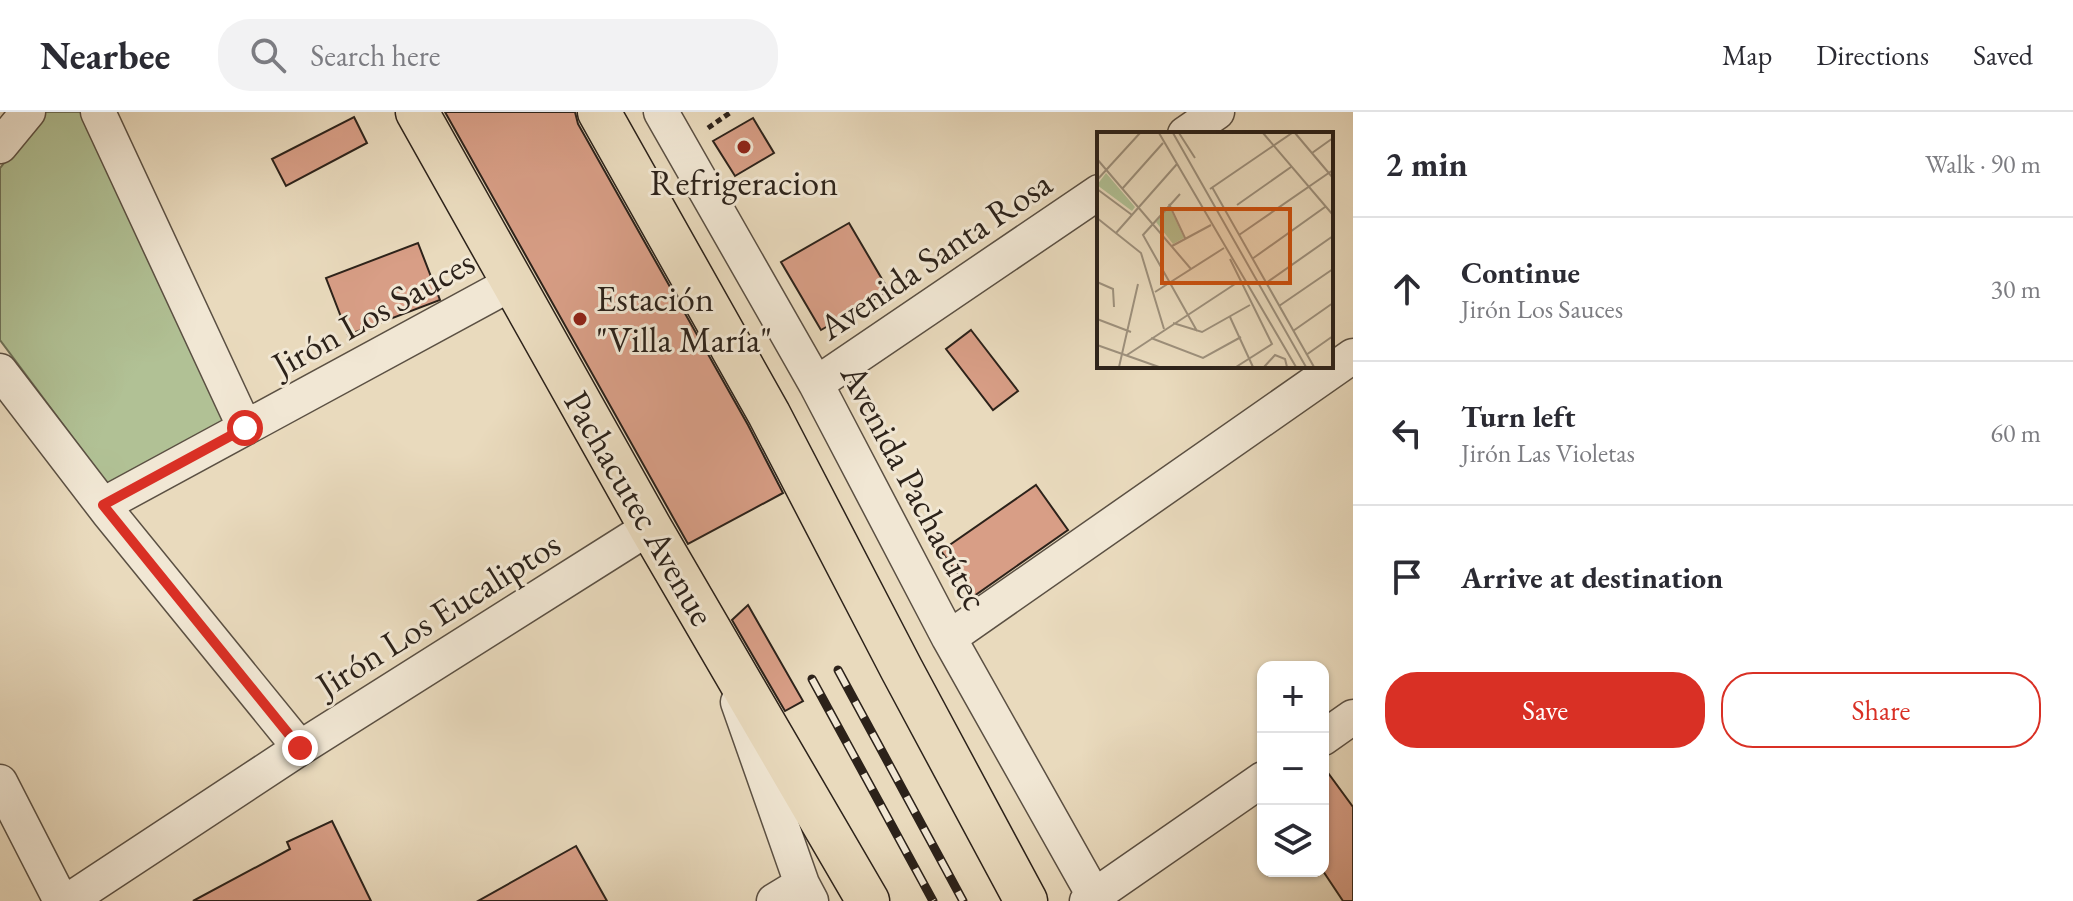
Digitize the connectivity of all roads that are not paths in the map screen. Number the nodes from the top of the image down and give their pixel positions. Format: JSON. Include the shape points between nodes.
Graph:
{"nodes":[{"id":1,"x":28,"y":112,"type":"edge"},
{"id":2,"x":98,"y":112,"type":"edge"},
{"id":3,"x":417,"y":112,"type":"edge"},
{"id":4,"x":599,"y":112,"type":"edge"},
{"id":5,"x":661,"y":112,"type":"edge"},
{"id":6,"x":1217,"y":112,"type":"edge"},
{"id":7,"x":1188,"y":132,"type":"edge"},
{"id":8,"x":0,"y":146,"type":"edge"},
{"id":9,"x":1097,"y":193,"type":"edge"},
{"id":10,"x":512,"y":283,"type":"junction"},
{"id":11,"x":1353,"y":356,"type":"edge"},
{"id":12,"x":0,"y":371,"type":"edge"},
{"id":13,"x":816,"y":384,"type":"junction"},
{"id":14,"x":245,"y":428,"type":"junction"},
{"id":15,"x":103,"y":505,"type":"junction"},
{"id":16,"x":650,"y":527,"type":"junction"},
{"id":17,"x":949,"y":638,"type":"junction"},
{"id":18,"x":717,"y":642,"type":"junction"},
{"id":19,"x":1353,"y":717,"type":"edge"},
{"id":20,"x":1329,"y":734,"type":"edge"},
{"id":21,"x":300,"y":748,"type":"junction"},
{"id":22,"x":0,"y":782,"type":"edge"},
{"id":23,"x":1257,"y":783,"type":"edge"},
{"id":24,"x":796,"y":895,"type":"edge"},
{"id":25,"x":1093,"y":899,"type":"edge"},
{"id":26,"x":61,"y":901,"type":"edge"},
{"id":27,"x":68,"y":901,"type":"edge"},
{"id":28,"x":868,"y":901,"type":"edge"},
{"id":29,"x":1026,"y":901,"type":"edge"}],
"edges":[{"from":1,"to":8,"type":"street"},
{"from":2,"to":14,"type":"street"},
{"from":3,"to":10,"type":"main road","name":"Pachacutec Avenue"},
{"from":4,"to":29,"type":"main road","via":[[769,414]]},
{"from":5,"to":13,"type":"street","name":"Avenida Pachacútec"},
{"from":6,"to":7,"type":"street"},
{"from":9,"to":13,"type":"street","name":"Avenida Santa Rosa"},
{"from":10,"to":14,"type":"street","name":"Jirón Los Sauces"},
{"from":10,"to":16,"type":"main road","name":"Pachacutec Avenue"},
{"from":11,"to":17,"type":"street"},
{"from":12,"to":15,"type":"street"},
{"from":13,"to":17,"type":"street","name":"Avenida Pachacútec"},
{"from":14,"to":15,"type":"street","name":"Jirón Los Sauces"},
{"from":15,"to":21,"type":"street"},
{"from":16,"to":18,"type":"main road","name":"Pachacutec Avenue"},
{"from":16,"to":21,"type":"street","name":"Jirón Los Eucaliptos"},
{"from":17,"to":25,"type":"street","name":"Avenida Pachacútec"},
{"from":18,"to":24,"type":"street"},
{"from":18,"to":28,"type":"main road","name":"Pachacutec Avenue"},
{"from":19,"to":20,"type":"street"},
{"from":21,"to":27,"type":"street","name":"Jirón Los Eucaliptos"},
{"from":22,"to":26,"type":"street"},
{"from":23,"to":25,"type":"street"}]}
